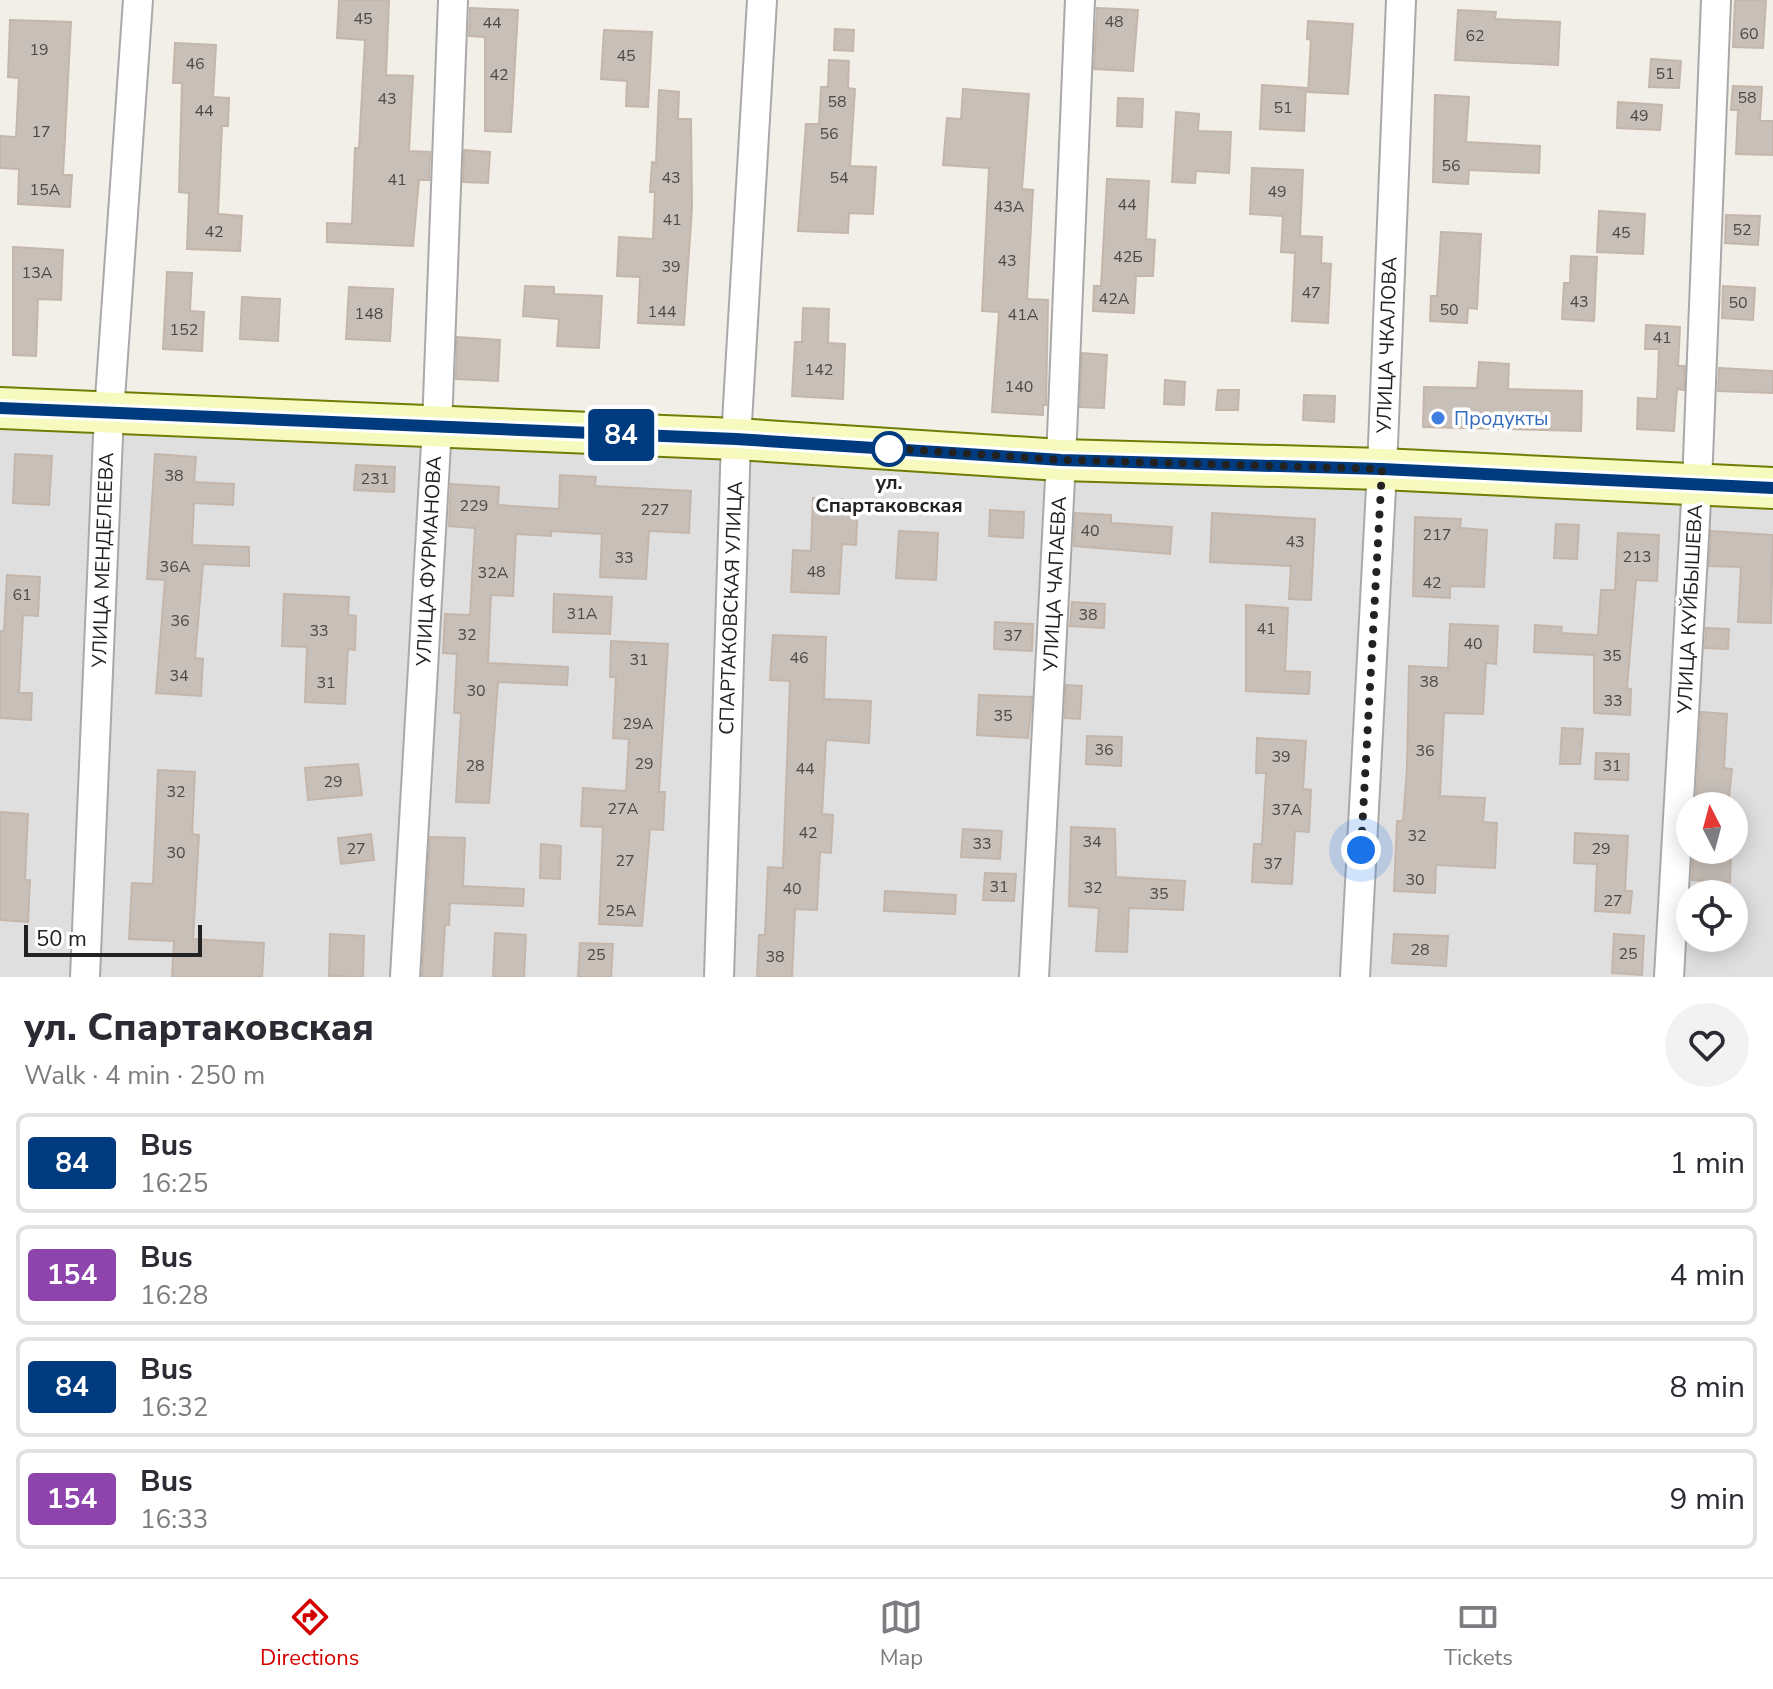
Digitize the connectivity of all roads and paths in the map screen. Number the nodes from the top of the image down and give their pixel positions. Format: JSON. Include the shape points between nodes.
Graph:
{"nodes":[{"id":1,"x":138,"y":0,"type":"edge"},
{"id":2,"x":453,"y":0,"type":"edge"},
{"id":3,"x":762,"y":0,"type":"edge"},
{"id":4,"x":1080,"y":0,"type":"edge"},
{"id":5,"x":1401,"y":0,"type":"edge"},
{"id":6,"x":1716,"y":0,"type":"edge"},
{"id":7,"x":0,"y":408,"type":"edge"},
{"id":8,"x":109,"y":413,"type":"junction"},
{"id":9,"x":437,"y":427,"type":"junction"},
{"id":10,"x":736,"y":439,"type":"junction"},
{"id":11,"x":1061,"y":460,"type":"junction"},
{"id":12,"x":1382,"y":469,"type":"junction"},
{"id":13,"x":1697,"y":484,"type":"junction"},
{"id":14,"x":1773,"y":488,"type":"edge"},
{"id":15,"x":85,"y":977,"type":"edge"},
{"id":16,"x":405,"y":977,"type":"edge"},
{"id":17,"x":719,"y":977,"type":"edge"},
{"id":18,"x":1034,"y":977,"type":"edge"},
{"id":19,"x":1355,"y":977,"type":"edge"},
{"id":20,"x":1669,"y":977,"type":"edge"}],
"edges":[{"from":1,"to":8,"type":"street","name":"УЛИЦА МЕНДЕЛЕЕВА"},
{"from":2,"to":9,"type":"street","name":"УЛИЦА ФУРМАНОВА"},
{"from":3,"to":10,"type":"street","name":"СПАРТАКОВСКАЯ УЛИЦА"},
{"from":4,"to":11,"type":"street","name":"УЛИЦА ЧАПАЕВА"},
{"from":5,"to":12,"type":"street","name":"УЛИЦА ЧКАЛОВА"},
{"from":6,"to":13,"type":"street","name":"УЛИЦА КУЙБЫШЕВА"},
{"from":7,"to":8,"type":"main road"},
{"from":8,"to":9,"type":"main road"},
{"from":8,"to":15,"type":"street","name":"УЛИЦА МЕНДЕЛЕЕВА"},
{"from":9,"to":10,"type":"main road"},
{"from":9,"to":16,"type":"street","name":"УЛИЦА ФУРМАНОВА"},
{"from":10,"to":11,"type":"main road"},
{"from":10,"to":17,"type":"street","name":"СПАРТАКОВСКАЯ УЛИЦА"},
{"from":11,"to":12,"type":"main road"},
{"from":11,"to":18,"type":"street","name":"УЛИЦА ЧАПАЕВА"},
{"from":12,"to":13,"type":"main road"},
{"from":12,"to":19,"type":"street","name":"УЛИЦА ЧКАЛОВА"},
{"from":13,"to":14,"type":"main road"},
{"from":13,"to":20,"type":"street","name":"УЛИЦА КУЙБЫШЕВА"}]}
